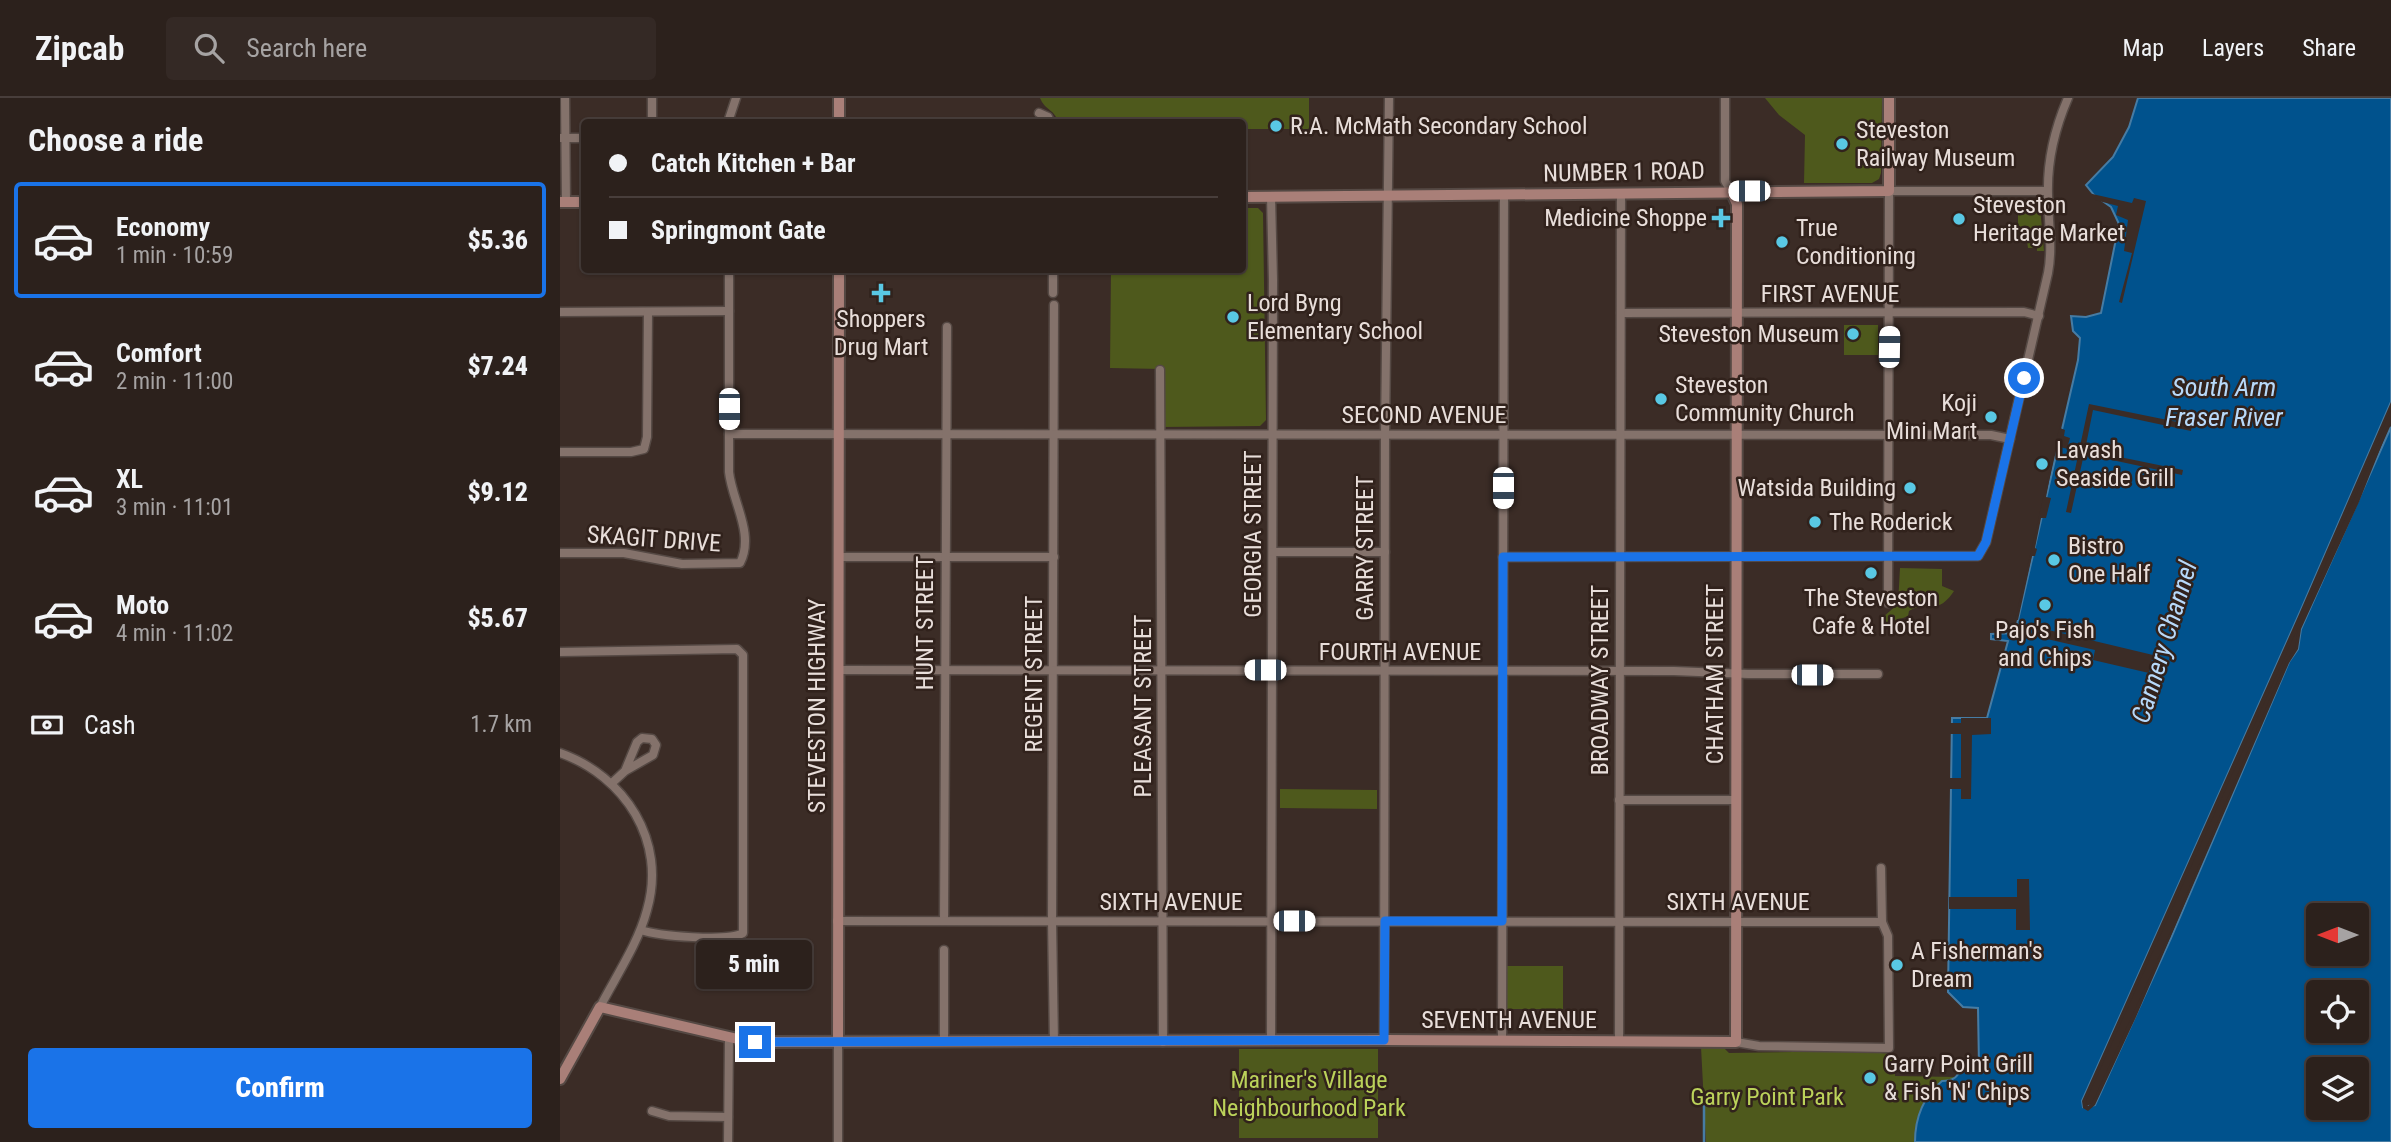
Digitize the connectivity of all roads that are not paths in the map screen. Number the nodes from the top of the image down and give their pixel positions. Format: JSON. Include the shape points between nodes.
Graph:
{"nodes":[{"id":1,"x":565,"y":98,"type":"edge"},
{"id":2,"x":652,"y":98,"type":"edge"},
{"id":3,"x":736,"y":98,"type":"edge"},
{"id":4,"x":839,"y":98,"type":"edge"},
{"id":5,"x":1389,"y":98,"type":"edge"},
{"id":6,"x":1725,"y":98,"type":"edge"},
{"id":7,"x":1889,"y":98,"type":"edge"},
{"id":8,"x":2067,"y":98,"type":"edge"},
{"id":9,"x":1039,"y":113,"type":"dead end"},
{"id":10,"x":652,"y":119,"type":"edge"},
{"id":11,"x":729,"y":119,"type":"edge"},
{"id":12,"x":839,"y":119,"type":"edge"},
{"id":13,"x":1049,"y":119,"type":"edge"},
{"id":14,"x":563,"y":138,"type":"edge"},
{"id":15,"x":581,"y":138,"type":"edge"},
{"id":16,"x":1731,"y":191,"type":"junction"},
{"id":17,"x":1889,"y":191,"type":"junction"},
{"id":18,"x":2047,"y":191,"type":"junction"},
{"id":19,"x":1504,"y":194,"type":"junction"},
{"id":20,"x":1621,"y":194,"type":"junction"},
{"id":21,"x":1388,"y":195,"type":"junction"},
{"id":22,"x":1246,"y":197,"type":"edge"},
{"id":23,"x":1271,"y":197,"type":"junction"},
{"id":24,"x":563,"y":202,"type":"edge"},
{"id":25,"x":581,"y":202,"type":"edge"},
{"id":26,"x":729,"y":273,"type":"edge"},
{"id":27,"x":839,"y":273,"type":"edge"},
{"id":28,"x":1053,"y":273,"type":"edge"},
{"id":29,"x":1053,"y":293,"type":"dead end"},
{"id":30,"x":1054,"y":306,"type":"dead end"},
{"id":31,"x":729,"y":311,"type":"junction"},
{"id":32,"x":560,"y":312,"type":"edge"},
{"id":33,"x":648,"y":312,"type":"junction"},
{"id":34,"x":1889,"y":312,"type":"junction"},
{"id":35,"x":1621,"y":313,"type":"junction"},
{"id":36,"x":1737,"y":313,"type":"junction"},
{"id":37,"x":2039,"y":316,"type":"junction"},
{"id":38,"x":947,"y":327,"type":"dead end"},
{"id":39,"x":1160,"y":370,"type":"dead end"},
{"id":40,"x":838,"y":433,"type":"junction"},
{"id":41,"x":945,"y":433,"type":"junction"},
{"id":42,"x":1053,"y":433,"type":"junction"},
{"id":43,"x":1161,"y":433,"type":"junction"},
{"id":44,"x":1272,"y":433,"type":"junction"},
{"id":45,"x":729,"y":434,"type":"junction"},
{"id":46,"x":1385,"y":434,"type":"junction"},
{"id":47,"x":1504,"y":435,"type":"junction"},
{"id":48,"x":1620,"y":435,"type":"junction"},
{"id":49,"x":1737,"y":435,"type":"junction"},
{"id":50,"x":1889,"y":436,"type":"junction"},
{"id":51,"x":2010,"y":439,"type":"junction"},
{"id":52,"x":560,"y":452,"type":"edge"},
{"id":53,"x":560,"y":552,"type":"edge"},
{"id":54,"x":1273,"y":552,"type":"junction"},
{"id":55,"x":1385,"y":552,"type":"junction"},
{"id":56,"x":1736,"y":556,"type":"junction"},
{"id":57,"x":838,"y":557,"type":"junction"},
{"id":58,"x":945,"y":557,"type":"junction"},
{"id":59,"x":1054,"y":557,"type":"junction"},
{"id":60,"x":1503,"y":557,"type":"junction"},
{"id":61,"x":1619,"y":557,"type":"junction"},
{"id":62,"x":1889,"y":557,"type":"junction"},
{"id":63,"x":1888,"y":603,"type":"dead end"},
{"id":64,"x":560,"y":652,"type":"edge"},
{"id":65,"x":838,"y":670,"type":"junction"},
{"id":66,"x":1272,"y":670,"type":"junction"},
{"id":67,"x":944,"y":671,"type":"junction"},
{"id":68,"x":1053,"y":671,"type":"junction"},
{"id":69,"x":1162,"y":671,"type":"junction"},
{"id":70,"x":1385,"y":671,"type":"junction"},
{"id":71,"x":1502,"y":671,"type":"junction"},
{"id":72,"x":1620,"y":671,"type":"junction"},
{"id":73,"x":1736,"y":674,"type":"junction"},
{"id":74,"x":1878,"y":674,"type":"dead end"},
{"id":75,"x":560,"y":753,"type":"edge"},
{"id":76,"x":625,"y":771,"type":"junction"},
{"id":77,"x":612,"y":783,"type":"junction"},
{"id":78,"x":1619,"y":800,"type":"junction"},
{"id":79,"x":1736,"y":800,"type":"junction"},
{"id":80,"x":1881,"y":868,"type":"dead end"},
{"id":81,"x":944,"y":920,"type":"junction"},
{"id":82,"x":837,"y":921,"type":"junction"},
{"id":83,"x":1052,"y":921,"type":"junction"},
{"id":84,"x":1162,"y":921,"type":"junction"},
{"id":85,"x":1271,"y":921,"type":"junction"},
{"id":86,"x":1385,"y":921,"type":"junction"},
{"id":87,"x":1502,"y":921,"type":"junction"},
{"id":88,"x":1620,"y":921,"type":"junction"},
{"id":89,"x":1736,"y":922,"type":"junction"},
{"id":90,"x":1882,"y":922,"type":"junction"},
{"id":91,"x":641,"y":930,"type":"junction"},
{"id":92,"x":944,"y":950,"type":"dead end"},
{"id":93,"x":600,"y":1007,"type":"junction"},
{"id":94,"x":729,"y":1037,"type":"junction"},
{"id":95,"x":1271,"y":1040,"type":"junction"},
{"id":96,"x":1384,"y":1040,"type":"junction"},
{"id":97,"x":1502,"y":1040,"type":"junction"},
{"id":98,"x":838,"y":1041,"type":"junction"},
{"id":99,"x":944,"y":1041,"type":"junction"},
{"id":100,"x":1619,"y":1041,"type":"junction"},
{"id":101,"x":1054,"y":1042,"type":"junction"},
{"id":102,"x":1163,"y":1042,"type":"junction"},
{"id":103,"x":1736,"y":1042,"type":"junction"},
{"id":104,"x":560,"y":1079,"type":"edge"},
{"id":105,"x":652,"y":1111,"type":"dead end"},
{"id":106,"x":728,"y":1116,"type":"junction"},
{"id":107,"x":728,"y":1142,"type":"edge"},
{"id":108,"x":838,"y":1142,"type":"edge"}],
"edges":[{"from":1,"to":14,"type":"street"},
{"from":2,"to":10,"type":"street"},
{"from":3,"to":11,"type":"street"},
{"from":4,"to":12,"type":"street"},
{"from":5,"to":21,"type":"street","name":"GARRY STREET"},
{"from":6,"to":16,"type":"street","name":"CHATHAM STREET","via":[[1725,181]]},
{"from":7,"to":17,"type":"street"},
{"from":8,"to":18,"type":"street","via":[[2052,146]]},
{"from":9,"to":13,"type":"street"},
{"from":14,"to":15,"type":"street"},
{"from":14,"to":24,"type":"street"},
{"from":16,"to":17,"type":"street","name":"NUMBER 1 ROAD"},
{"from":16,"to":20,"type":"street","name":"NUMBER 1 ROAD"},
{"from":16,"to":36,"type":"street","name":"CHATHAM STREET","via":[[1737,204]]},
{"from":17,"to":18,"type":"street","name":"NUMBER 1 ROAD"},
{"from":17,"to":34,"type":"street"},
{"from":18,"to":37,"type":"street","via":[[2051,254]]},
{"from":19,"to":20,"type":"street","name":"NUMBER 1 ROAD"},
{"from":19,"to":21,"type":"street","name":"NUMBER 1 ROAD"},
{"from":19,"to":47,"type":"street"},
{"from":20,"to":35,"type":"street","name":"BROADWAY STREET"},
{"from":21,"to":23,"type":"street","name":"NUMBER 1 ROAD"},
{"from":21,"to":46,"type":"street","name":"GARRY STREET"},
{"from":22,"to":23,"type":"street","name":"NUMBER 1 ROAD"},
{"from":23,"to":44,"type":"street","name":"GEORGIA STREET"},
{"from":24,"to":25,"type":"street"},
{"from":26,"to":31,"type":"street"},
{"from":27,"to":40,"type":"street","name":"STEVESTON HIGHWAY"},
{"from":28,"to":29,"type":"street"},
{"from":30,"to":42,"type":"street","name":"REGENT STREET"},
{"from":31,"to":33,"type":"street"},
{"from":31,"to":45,"type":"street"},
{"from":32,"to":33,"type":"street"},
{"from":33,"to":52,"type":"street","via":[[644,449]]},
{"from":34,"to":36,"type":"street","name":"FIRST AVENUE"},
{"from":34,"to":37,"type":"street","name":"FIRST AVENUE","via":[[2024,312]]},
{"from":34,"to":50,"type":"street"},
{"from":35,"to":36,"type":"street","name":"FIRST AVENUE"},
{"from":35,"to":48,"type":"street","name":"BROADWAY STREET"},
{"from":36,"to":49,"type":"street","name":"CHATHAM STREET"},
{"from":37,"to":51,"type":"street"},
{"from":38,"to":41,"type":"street","name":"HUNT STREET"},
{"from":39,"to":43,"type":"street","name":"PLEASANT STREET"},
{"from":40,"to":41,"type":"street","name":"SECOND AVENUE"},
{"from":40,"to":45,"type":"street","name":"SECOND AVENUE"},
{"from":40,"to":57,"type":"street","name":"STEVESTON HIGHWAY"},
{"from":41,"to":42,"type":"street","name":"SECOND AVENUE"},
{"from":41,"to":58,"type":"street","name":"HUNT STREET"},
{"from":42,"to":43,"type":"street","name":"SECOND AVENUE"},
{"from":42,"to":59,"type":"street","name":"REGENT STREET"},
{"from":43,"to":44,"type":"street","name":"SECOND AVENUE"},
{"from":43,"to":69,"type":"street","name":"PLEASANT STREET"},
{"from":44,"to":46,"type":"street","name":"SECOND AVENUE"},
{"from":44,"to":54,"type":"street","name":"GEORGIA STREET"},
{"from":45,"to":53,"type":"street","name":"SKAGIT DRIVE","via":[[730,481],[742,520],[740,563],[682,564],[624,553]]},
{"from":46,"to":47,"type":"street","name":"SECOND AVENUE"},
{"from":46,"to":55,"type":"street","name":"GARRY STREET"},
{"from":47,"to":48,"type":"street","name":"SECOND AVENUE"},
{"from":47,"to":60,"type":"street"},
{"from":48,"to":49,"type":"street","name":"SECOND AVENUE"},
{"from":48,"to":61,"type":"street","name":"BROADWAY STREET"},
{"from":49,"to":50,"type":"street","name":"SECOND AVENUE"},
{"from":49,"to":56,"type":"street","name":"CHATHAM STREET"},
{"from":50,"to":51,"type":"street","name":"SECOND AVENUE","via":[[1992,435]]},
{"from":50,"to":62,"type":"street"},
{"from":51,"to":62,"type":"street","via":[[1985,547],[1978,556]]},
{"from":54,"to":55,"type":"street"},
{"from":54,"to":66,"type":"street","name":"GEORGIA STREET"},
{"from":55,"to":70,"type":"street","name":"GARRY STREET"},
{"from":56,"to":61,"type":"street"},
{"from":56,"to":62,"type":"street"},
{"from":56,"to":73,"type":"street","name":"CHATHAM STREET"},
{"from":57,"to":58,"type":"street"},
{"from":57,"to":65,"type":"street","name":"STEVESTON HIGHWAY"},
{"from":58,"to":59,"type":"street"},
{"from":58,"to":67,"type":"street","name":"HUNT STREET"},
{"from":59,"to":68,"type":"street","name":"REGENT STREET"},
{"from":60,"to":61,"type":"street"},
{"from":60,"to":71,"type":"street"},
{"from":61,"to":72,"type":"street","name":"BROADWAY STREET"},
{"from":62,"to":63,"type":"street"},
{"from":64,"to":91,"type":"street","via":[[737,649],[743,655],[743,933],[709,937]]},
{"from":65,"to":67,"type":"street","name":"FOURTH AVENUE"},
{"from":65,"to":82,"type":"street","name":"STEVESTON HIGHWAY"},
{"from":66,"to":69,"type":"street","name":"FOURTH AVENUE"},
{"from":66,"to":70,"type":"street","name":"FOURTH AVENUE"},
{"from":66,"to":85,"type":"street","name":"GEORGIA STREET"},
{"from":67,"to":68,"type":"street","name":"FOURTH AVENUE"},
{"from":67,"to":81,"type":"street","name":"HUNT STREET"},
{"from":68,"to":69,"type":"street","name":"FOURTH AVENUE"},
{"from":68,"to":83,"type":"street","name":"REGENT STREET"},
{"from":69,"to":84,"type":"street","name":"PLEASANT STREET"},
{"from":70,"to":71,"type":"street","name":"FOURTH AVENUE"},
{"from":70,"to":86,"type":"street","name":"GARRY STREET"},
{"from":71,"to":72,"type":"street","name":"FOURTH AVENUE"},
{"from":71,"to":87,"type":"street"},
{"from":72,"to":73,"type":"street","name":"FOURTH AVENUE"},
{"from":72,"to":78,"type":"street","name":"BROADWAY STREET"},
{"from":73,"to":74,"type":"street","name":"FOURTH AVENUE"},
{"from":73,"to":79,"type":"street","name":"CHATHAM STREET"},
{"from":75,"to":77,"type":"street"},
{"from":76,"to":76,"type":"street","via":[[637,742],[652,739],[656,745],[653,755]]},
{"from":76,"to":77,"type":"street"},
{"from":77,"to":91,"type":"street","via":[[631,805],[648,845],[652,884]]},
{"from":78,"to":79,"type":"street"},
{"from":78,"to":88,"type":"street","name":"BROADWAY STREET"},
{"from":79,"to":89,"type":"street","name":"CHATHAM STREET"},
{"from":80,"to":90,"type":"street"},
{"from":81,"to":82,"type":"street","name":"SIXTH AVENUE"},
{"from":81,"to":83,"type":"street","name":"SIXTH AVENUE"},
{"from":82,"to":98,"type":"street","name":"STEVESTON HIGHWAY"},
{"from":83,"to":84,"type":"street","name":"SIXTH AVENUE"},
{"from":83,"to":101,"type":"street","name":"REGENT STREET"},
{"from":84,"to":85,"type":"street","name":"SIXTH AVENUE"},
{"from":84,"to":102,"type":"street","name":"PLEASANT STREET"},
{"from":85,"to":86,"type":"street","name":"SIXTH AVENUE"},
{"from":85,"to":95,"type":"street","name":"GEORGIA STREET"},
{"from":86,"to":87,"type":"street","name":"SIXTH AVENUE"},
{"from":86,"to":96,"type":"street","name":"GARRY STREET"},
{"from":87,"to":88,"type":"street","name":"SIXTH AVENUE"},
{"from":87,"to":97,"type":"street"},
{"from":88,"to":89,"type":"street","name":"SIXTH AVENUE"},
{"from":88,"to":100,"type":"street","name":"BROADWAY STREET"},
{"from":89,"to":90,"type":"street","name":"SIXTH AVENUE"},
{"from":89,"to":103,"type":"street","name":"CHATHAM STREET"},
{"from":90,"to":103,"type":"street","name":"SEVENTH AVENUE","via":[[1888,936],[1887,1048]]},
{"from":91,"to":93,"type":"street"},
{"from":92,"to":99,"type":"street"},
{"from":93,"to":94,"type":"street","name":"SEVENTH AVENUE"},
{"from":93,"to":104,"type":"street"},
{"from":94,"to":98,"type":"street","name":"SEVENTH AVENUE","via":[[755,1042]]},
{"from":94,"to":106,"type":"street"},
{"from":95,"to":96,"type":"street","name":"SEVENTH AVENUE"},
{"from":95,"to":102,"type":"street","name":"SEVENTH AVENUE"},
{"from":96,"to":97,"type":"street","name":"SEVENTH AVENUE"},
{"from":97,"to":100,"type":"street","name":"SEVENTH AVENUE"},
{"from":98,"to":99,"type":"street","name":"SEVENTH AVENUE"},
{"from":98,"to":108,"type":"street","name":"STEVESTON HIGHWAY"},
{"from":99,"to":101,"type":"street","name":"SEVENTH AVENUE"},
{"from":100,"to":103,"type":"street","name":"SEVENTH AVENUE"},
{"from":101,"to":102,"type":"street","name":"SEVENTH AVENUE"},
{"from":105,"to":106,"type":"street","via":[[669,1116]]},
{"from":106,"to":107,"type":"street"}]}
